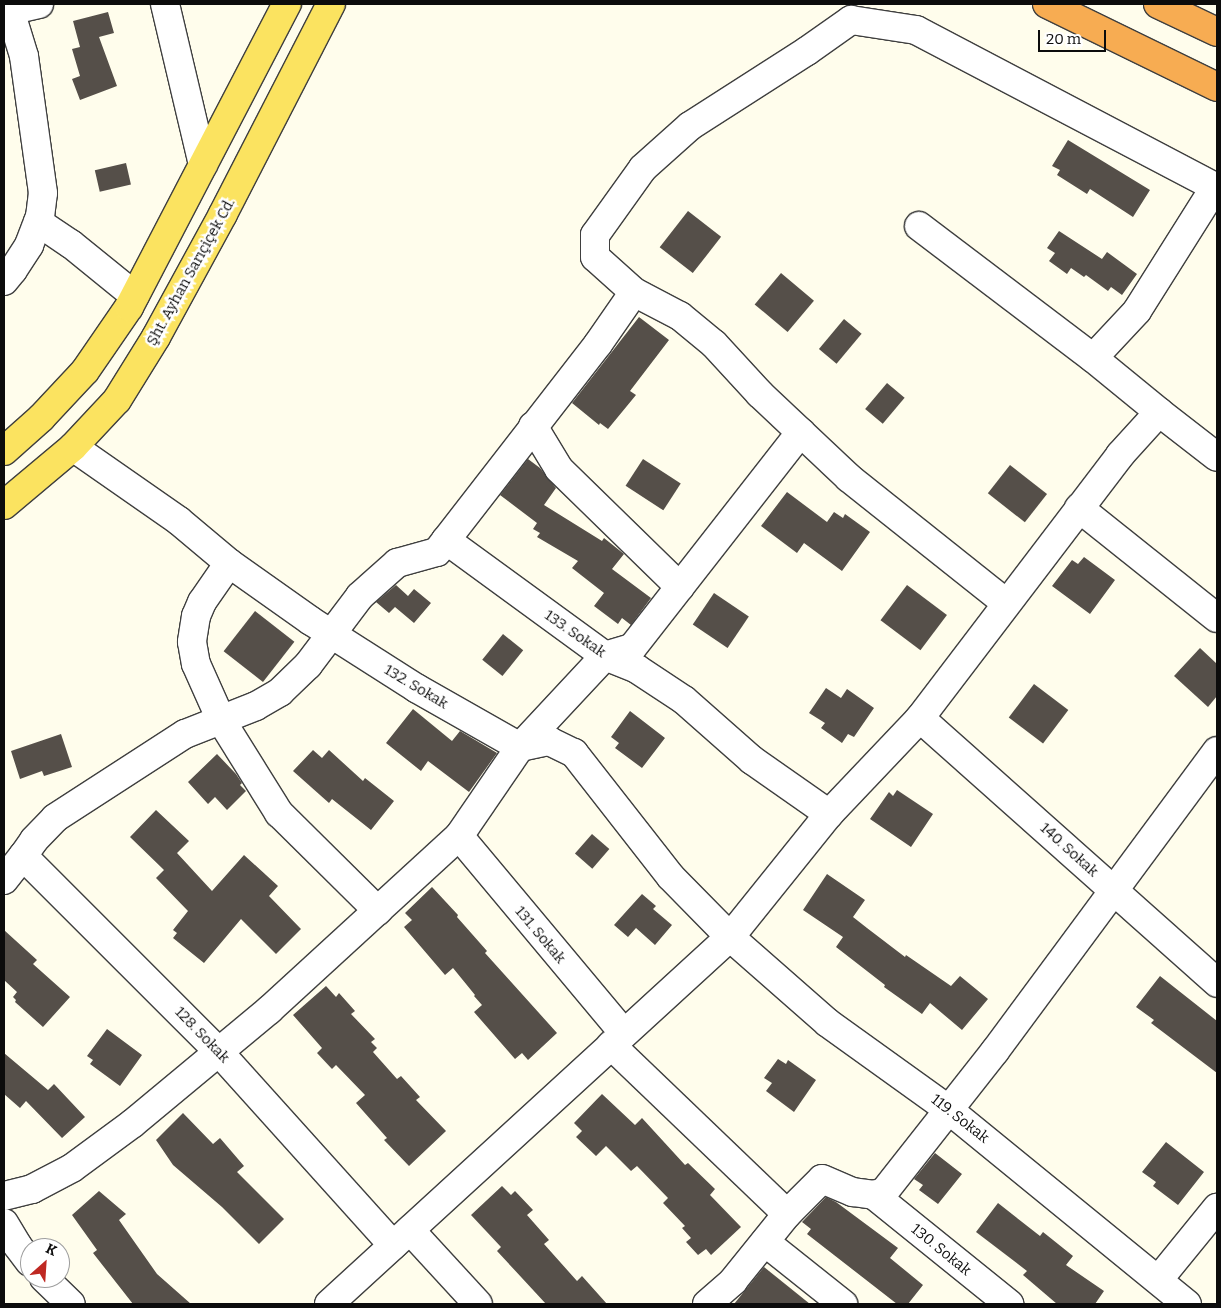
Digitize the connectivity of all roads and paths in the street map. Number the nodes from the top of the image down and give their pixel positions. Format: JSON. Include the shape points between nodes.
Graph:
{"nodes":[{"id":1,"x":40,"y":4,"type":"edge"},
{"id":2,"x":165,"y":4,"type":"edge"},
{"id":3,"x":287,"y":4,"type":"edge"},
{"id":4,"x":331,"y":4,"type":"edge"},
{"id":5,"x":1047,"y":4,"type":"edge"},
{"id":6,"x":1158,"y":4,"type":"edge"},
{"id":7,"x":7,"y":9,"type":"edge"},
{"id":8,"x":1217,"y":32,"type":"edge"},
{"id":9,"x":1217,"y":87,"type":"edge"},
{"id":10,"x":203,"y":165,"type":"junction"},
{"id":11,"x":1216,"y":188,"type":"edge"},
{"id":12,"x":38,"y":222,"type":"junction"},
{"id":13,"x":919,"y":226,"type":"dead end"},
{"id":14,"x":4,"y":281,"type":"edge"},
{"id":15,"x":634,"y":292,"type":"junction"},
{"id":16,"x":135,"y":296,"type":"junction"},
{"id":17,"x":1093,"y":358,"type":"junction"},
{"id":18,"x":1159,"y":412,"type":"junction"},
{"id":19,"x":533,"y":426,"type":"junction"},
{"id":20,"x":800,"y":432,"type":"junction"},
{"id":21,"x":72,"y":447,"type":"junction"},
{"id":22,"x":4,"y":451,"type":"edge"},
{"id":23,"x":1217,"y":457,"type":"edge"},
{"id":24,"x":4,"y":505,"type":"edge"},
{"id":25,"x":1079,"y":508,"type":"junction"},
{"id":26,"x":446,"y":540,"type":"junction"},
{"id":27,"x":229,"y":563,"type":"junction"},
{"id":28,"x":680,"y":587,"type":"junction"},
{"id":29,"x":1006,"y":603,"type":"junction"},
{"id":30,"x":1217,"y":618,"type":"edge"},
{"id":31,"x":331,"y":634,"type":"junction"},
{"id":32,"x":605,"y":656,"type":"junction"},
{"id":33,"x":920,"y":718,"type":"junction"},
{"id":34,"x":221,"y":720,"type":"junction"},
{"id":35,"x":520,"y":747,"type":"junction"},
{"id":36,"x":1217,"y":751,"type":"edge"},
{"id":37,"x":828,"y":814,"type":"junction"},
{"id":38,"x":458,"y":836,"type":"junction"},
{"id":39,"x":23,"y":856,"type":"junction"},
{"id":40,"x":4,"y":880,"type":"edge"},
{"id":41,"x":1115,"y":890,"type":"junction"},
{"id":42,"x":378,"y":911,"type":"junction"},
{"id":43,"x":730,"y":937,"type":"junction"},
{"id":44,"x":1217,"y":984,"type":"edge"},
{"id":45,"x":618,"y":1039,"type":"junction"},
{"id":46,"x":219,"y":1052,"type":"junction"},
{"id":47,"x":949,"y":1110,"type":"junction"},
{"id":48,"x":4,"y":1194,"type":"edge"},
{"id":49,"x":874,"y":1195,"type":"junction"},
{"id":50,"x":1217,"y":1208,"type":"edge"},
{"id":51,"x":787,"y":1214,"type":"junction"},
{"id":52,"x":4,"y":1223,"type":"edge"},
{"id":53,"x":401,"y":1238,"type":"junction"},
{"id":54,"x":765,"y":1242,"type":"junction"},
{"id":55,"x":20,"y":1251,"type":"edge"},
{"id":56,"x":1158,"y":1279,"type":"junction"},
{"id":57,"x":55,"y":1288,"type":"edge"},
{"id":58,"x":72,"y":1304,"type":"edge"},
{"id":59,"x":329,"y":1304,"type":"edge"},
{"id":60,"x":478,"y":1304,"type":"edge"},
{"id":61,"x":707,"y":1304,"type":"edge"},
{"id":62,"x":843,"y":1304,"type":"edge"},
{"id":63,"x":1009,"y":1304,"type":"edge"},
{"id":64,"x":1187,"y":1304,"type":"edge"}],
"edges":[{"from":1,"to":7,"type":"street"},
{"from":2,"to":10,"type":"street"},
{"from":3,"to":10,"type":"main road"},
{"from":4,"to":21,"type":"main road","name":"Şht. Ayhan Sarıçiçek Cd.","via":[[156,337],[117,400]]},
{"from":5,"to":9,"type":"highway"},
{"from":6,"to":8,"type":"highway"},
{"from":7,"to":12,"type":"street","via":[[24,56],[38,143],[43,193]]},
{"from":10,"to":16,"type":"main road"},
{"from":11,"to":15,"type":"street","via":[[916,30],[851,20],[690,126],[643,168],[595,235],[595,257]]},
{"from":11,"to":17,"type":"street","via":[[1137,311]]},
{"from":12,"to":14,"type":"street","via":[[29,245]]},
{"from":12,"to":16,"type":"street","via":[[71,244]]},
{"from":13,"to":17,"type":"street"},
{"from":15,"to":19,"type":"street","via":[[598,344]]},
{"from":15,"to":20,"type":"street","via":[[680,316],[714,344]]},
{"from":16,"to":22,"type":"main road","via":[[85,371],[41,418]]},
{"from":17,"to":18,"type":"street"},
{"from":18,"to":23,"type":"street"},
{"from":18,"to":25,"type":"street","via":[[1120,454]]},
{"from":19,"to":26,"type":"street"},
{"from":19,"to":28,"type":"street","via":[[559,469]]},
{"from":20,"to":28,"type":"street"},
{"from":20,"to":29,"type":"street","via":[[849,478]]},
{"from":21,"to":24,"type":"main road","name":"Şht. Ayhan Sarıçiçek Cd."},
{"from":21,"to":27,"type":"street","name":"132. Sokak","via":[[179,521]]},
{"from":25,"to":29,"type":"street"},
{"from":25,"to":30,"type":"street"},
{"from":26,"to":31,"type":"street","via":[[436,552],[397,563],[360,596]]},
{"from":26,"to":32,"type":"street","name":"133. Sokak"},
{"from":27,"to":31,"type":"street","name":"132. Sokak"},
{"from":27,"to":34,"type":"street","via":[[202,602],[193,630],[196,664]]},
{"from":28,"to":32,"type":"street","via":[[632,648]]},
{"from":29,"to":33,"type":"street"},
{"from":31,"to":34,"type":"street","via":[[308,665],[280,692]]},
{"from":31,"to":35,"type":"street","name":"132. Sokak","via":[[416,688]]},
{"from":32,"to":35,"type":"street"},
{"from":32,"to":37,"type":"street","name":"133. Sokak","via":[[637,669],[684,700],[752,760]]},
{"from":33,"to":37,"type":"street"},
{"from":33,"to":41,"type":"street","name":"140. Sokak"},
{"from":34,"to":39,"type":"street","via":[[185,734],[55,818]]},
{"from":34,"to":42,"type":"street","via":[[279,813]]},
{"from":35,"to":38,"type":"street"},
{"from":35,"to":43,"type":"street","via":[[549,741],[574,753],[671,877]]},
{"from":36,"to":41,"type":"street"},
{"from":37,"to":43,"type":"street"},
{"from":38,"to":42,"type":"street"},
{"from":38,"to":45,"type":"street","name":"131. Sokak"},
{"from":39,"to":40,"type":"street"},
{"from":39,"to":46,"type":"street","name":"128. Sokak"},
{"from":41,"to":44,"type":"street","name":"140. Sokak"},
{"from":41,"to":47,"type":"street"},
{"from":42,"to":46,"type":"street"},
{"from":43,"to":45,"type":"street"},
{"from":43,"to":47,"type":"street","name":"119. Sokak","via":[[828,1023]]},
{"from":45,"to":51,"type":"street","name":"131. Sokak"},
{"from":45,"to":53,"type":"street"},
{"from":46,"to":48,"type":"street","via":[[134,1123],[72,1168],[32,1190]]},
{"from":46,"to":53,"type":"street","name":"128. Sokak"},
{"from":47,"to":49,"type":"street","via":[[884,1192]]},
{"from":47,"to":56,"type":"street","name":"119. Sokak"},
{"from":49,"to":51,"type":"street","via":[[853,1192],[822,1180]]},
{"from":49,"to":63,"type":"street","name":"130. Sokak"},
{"from":50,"to":56,"type":"street"},
{"from":51,"to":54,"type":"street"},
{"from":52,"to":55,"type":"street"},
{"from":53,"to":59,"type":"street"},
{"from":53,"to":60,"type":"street","name":"128. Sokak"},
{"from":54,"to":61,"type":"street","via":[[733,1281]]},
{"from":54,"to":62,"type":"street"},
{"from":56,"to":64,"type":"street","name":"119. Sokak"},
{"from":57,"to":58,"type":"street"}]}
